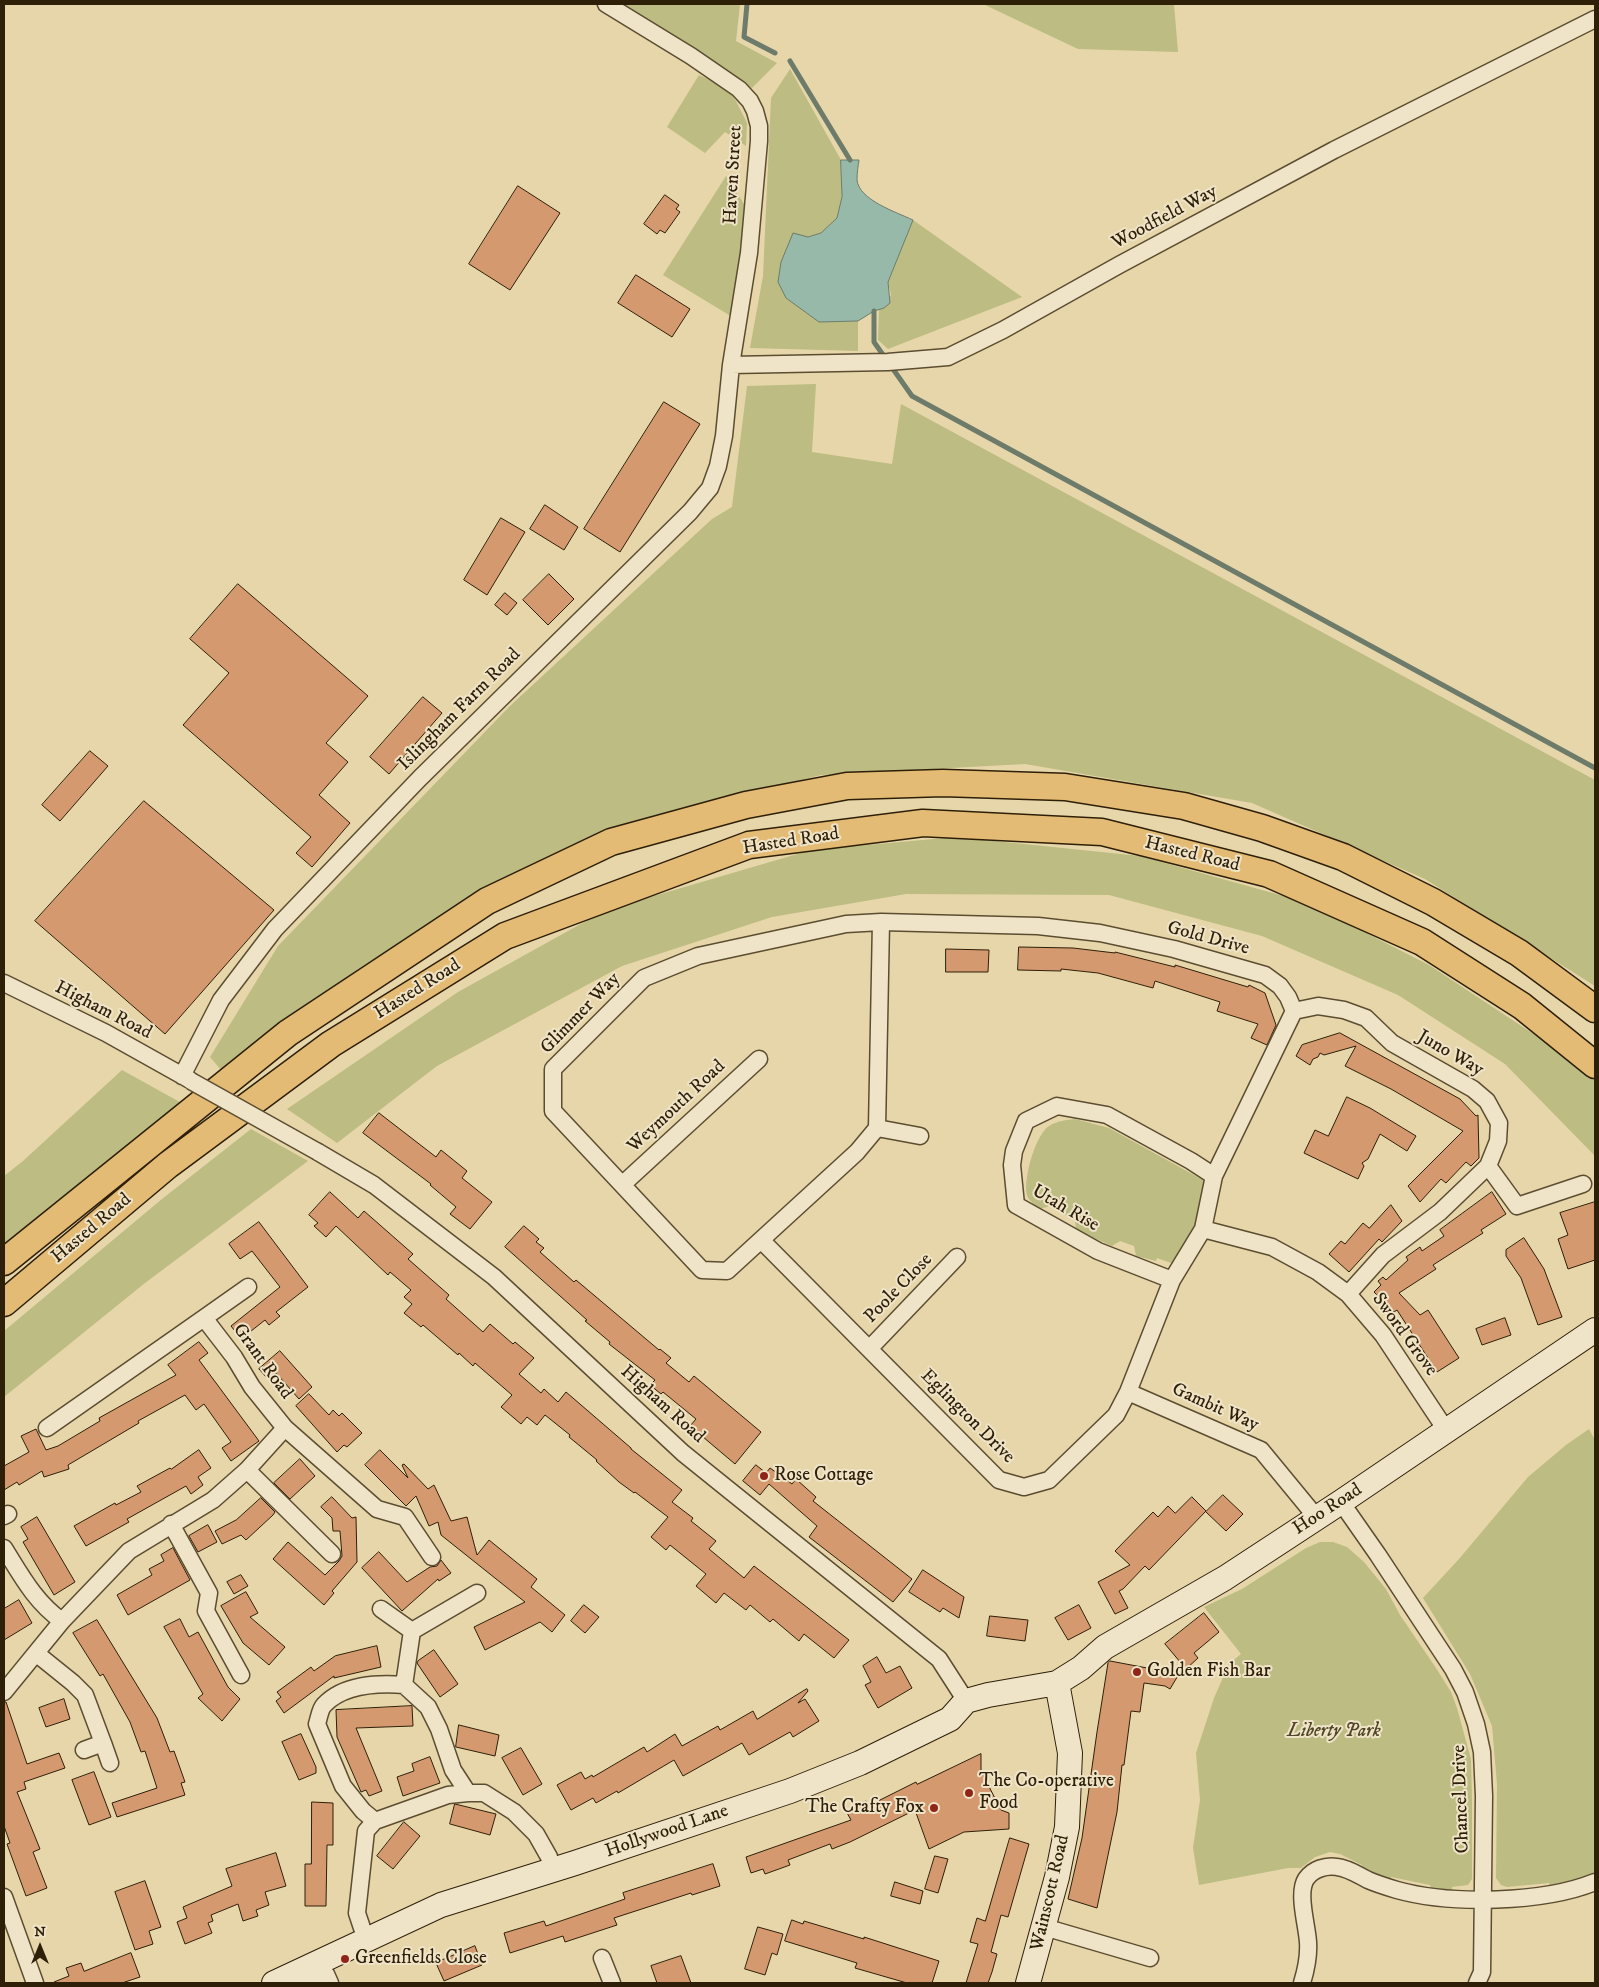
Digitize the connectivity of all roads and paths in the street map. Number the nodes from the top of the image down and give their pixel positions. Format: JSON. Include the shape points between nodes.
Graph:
{"nodes":[{"id":1,"x":606,"y":4,"type":"edge"},
{"id":2,"x":1595,"y":19,"type":"edge"},
{"id":3,"x":731,"y":364,"type":"junction"},
{"id":4,"x":881,"y":922,"type":"junction"},
{"id":5,"x":4,"y":984,"type":"edge"},
{"id":6,"x":1595,"y":1009,"type":"edge"},
{"id":7,"x":1294,"y":1011,"type":"junction"},
{"id":8,"x":758,"y":1059,"type":"dead end"},
{"id":9,"x":1595,"y":1065,"type":"edge"},
{"id":10,"x":187,"y":1078,"type":"junction"},
{"id":11,"x":876,"y":1128,"type":"junction"},
{"id":12,"x":920,"y":1136,"type":"dead end"},
{"id":13,"x":1488,"y":1166,"type":"junction"},
{"id":14,"x":1214,"y":1176,"type":"junction"},
{"id":15,"x":623,"y":1184,"type":"junction"},
{"id":16,"x":1583,"y":1184,"type":"dead end"},
{"id":17,"x":1203,"y":1229,"type":"junction"},
{"id":18,"x":762,"y":1241,"type":"junction"},
{"id":19,"x":957,"y":1257,"type":"dead end"},
{"id":20,"x":4,"y":1262,"type":"edge"},
{"id":21,"x":1172,"y":1280,"type":"junction"},
{"id":22,"x":248,"y":1287,"type":"dead end"},
{"id":23,"x":1348,"y":1294,"type":"junction"},
{"id":24,"x":4,"y":1303,"type":"edge"},
{"id":25,"x":204,"y":1318,"type":"junction"},
{"id":26,"x":1595,"y":1330,"type":"edge"},
{"id":27,"x":870,"y":1348,"type":"junction"},
{"id":28,"x":1128,"y":1392,"type":"junction"},
{"id":29,"x":47,"y":1428,"type":"dead end"},
{"id":30,"x":285,"y":1428,"type":"junction"},
{"id":31,"x":1446,"y":1430,"type":"junction"},
{"id":32,"x":247,"y":1470,"type":"junction"},
{"id":33,"x":1341,"y":1502,"type":"junction"},
{"id":34,"x":1317,"y":1518,"type":"junction"},
{"id":35,"x":170,"y":1524,"type":"junction"},
{"id":36,"x":4,"y":1548,"type":"edge"},
{"id":37,"x":332,"y":1554,"type":"dead end"},
{"id":38,"x":432,"y":1557,"type":"dead end"},
{"id":39,"x":476,"y":1593,"type":"dead end"},
{"id":40,"x":381,"y":1609,"type":"dead end"},
{"id":41,"x":62,"y":1621,"type":"junction"},
{"id":42,"x":412,"y":1631,"type":"junction"},
{"id":43,"x":37,"y":1654,"type":"junction"},
{"id":44,"x":241,"y":1674,"type":"dead end"},
{"id":45,"x":1057,"y":1683,"type":"junction"},
{"id":46,"x":404,"y":1685,"type":"junction"},
{"id":47,"x":4,"y":1692,"type":"edge"},
{"id":48,"x":966,"y":1701,"type":"junction"},
{"id":49,"x":103,"y":1744,"type":"junction"},
{"id":50,"x":84,"y":1750,"type":"dead end"},
{"id":51,"x":110,"y":1763,"type":"dead end"},
{"id":52,"x":468,"y":1793,"type":"junction"},
{"id":53,"x":375,"y":1821,"type":"junction"},
{"id":54,"x":552,"y":1870,"type":"junction"},
{"id":55,"x":1595,"y":1882,"type":"edge"},
{"id":56,"x":4,"y":1897,"type":"edge"},
{"id":57,"x":1484,"y":1898,"type":"junction"},
{"id":58,"x":1044,"y":1927,"type":"junction"},
{"id":59,"x":366,"y":1940,"type":"junction"},
{"id":60,"x":602,"y":1958,"type":"dead end"},
{"id":61,"x":1150,"y":1958,"type":"dead end"},
{"id":62,"x":35,"y":1983,"type":"edge"},
{"id":63,"x":274,"y":1983,"type":"edge"},
{"id":64,"x":306,"y":1983,"type":"edge"},
{"id":65,"x":330,"y":1983,"type":"edge"},
{"id":66,"x":612,"y":1983,"type":"edge"},
{"id":67,"x":1028,"y":1983,"type":"edge"},
{"id":68,"x":1302,"y":1983,"type":"edge"},
{"id":69,"x":1477,"y":1983,"type":"edge"}],
"edges":[{"from":1,"to":3,"type":"street","name":"Haven Street","via":[[729,81],[750,101],[755,111],[759,126],[757,174],[749,253]]},
{"from":2,"to":3,"type":"street","name":"Woodfield Way","via":[[1334,150],[948,357],[888,362]]},
{"from":3,"to":10,"type":"street","name":"Islingham Farm Road","via":[[724,436],[710,488],[690,512],[420,778],[275,929],[221,1000]]},
{"from":4,"to":7,"type":"street","name":"Gold Drive","via":[[1038,926],[1100,933],[1174,949],[1265,976],[1280,986]]},
{"from":4,"to":11,"type":"street"},
{"from":4,"to":15,"type":"street","name":"Glimmer Way","via":[[846,924],[698,956],[644,978],[553,1068],[554,1111]]},
{"from":5,"to":10,"type":"street","name":"Higham Road","via":[[106,1033]]},
{"from":6,"to":20,"type":"main road","name":"Hasted Road","via":[[1518,953],[1433,902],[1343,857],[1262,828],[1184,806],[1065,787],[943,783],[847,786],[746,805],[611,842],[487,901],[288,1033]]},
{"from":7,"to":13,"type":"street","name":"Juno Way","via":[[1318,1006],[1366,1018],[1392,1043],[1473,1089],[1487,1101],[1498,1123],[1498,1141]]},
{"from":7,"to":14,"type":"street"},
{"from":8,"to":15,"type":"street","name":"Weymouth Road"},
{"from":9,"to":24,"type":"main road","name":"Hasted Road","via":[[1522,1006],[1422,942],[1268,874],[1102,832],[923,823],[749,845],[505,936],[331,1044],[168,1165]]},
{"from":10,"to":48,"type":"street","name":"Higham Road","bridge":true,"via":[[374,1185],[494,1277],[682,1452],[939,1659]]},
{"from":11,"to":12,"type":"street"},
{"from":11,"to":18,"type":"street","name":"Glimmer Way","via":[[858,1152]]},
{"from":13,"to":16,"type":"street","via":[[1518,1206]]},
{"from":13,"to":23,"type":"street","name":"Juno Way","via":[[1440,1212],[1383,1255]]},
{"from":14,"to":17,"type":"street"},
{"from":14,"to":21,"type":"street","name":"Utah Rise","via":[[1107,1115],[1057,1106],[1026,1121],[1008,1154],[1016,1205],[1098,1251]]},
{"from":15,"to":18,"type":"street","name":"Glimmer Way","via":[[702,1270],[727,1271]]},
{"from":17,"to":21,"type":"street","name":"Eglington Drive"},
{"from":17,"to":23,"type":"street","name":"Sword Grove","via":[[1272,1247],[1318,1272]]},
{"from":18,"to":27,"type":"street","name":"Eglington Drive"},
{"from":19,"to":27,"type":"street","name":"Poole Close"},
{"from":21,"to":28,"type":"street","name":"Eglington Drive"},
{"from":22,"to":25,"type":"street","name":"Grant Road"},
{"from":23,"to":31,"type":"street","name":"Sword Grove","via":[[1383,1335]]},
{"from":25,"to":29,"type":"street"},
{"from":25,"to":30,"type":"street","name":"Grant Road"},
{"from":26,"to":31,"type":"main road","name":"Hoo Road"},
{"from":27,"to":28,"type":"street","name":"Eglington Drive","via":[[999,1480],[1024,1488],[1049,1480],[1116,1415]]},
{"from":28,"to":34,"type":"street","name":"Gambit Way","via":[[1261,1450]]},
{"from":30,"to":32,"type":"street","name":"Grant Road"},
{"from":30,"to":38,"type":"street","via":[[377,1509],[405,1517]]},
{"from":31,"to":33,"type":"main road","name":"Hoo Road"},
{"from":32,"to":35,"type":"street","name":"Grant Road","via":[[214,1500]]},
{"from":32,"to":37,"type":"street"},
{"from":33,"to":34,"type":"main road","name":"Hoo Road"},
{"from":33,"to":57,"type":"street","name":"Chancel Drive","via":[[1453,1669],[1470,1706],[1482,1752]]},
{"from":34,"to":45,"type":"main road","name":"Hoo Road","via":[[1225,1578],[1106,1648]]},
{"from":35,"to":41,"type":"street","name":"Grant Road","via":[[129,1551]]},
{"from":35,"to":44,"type":"street","via":[[209,1593],[206,1611]]},
{"from":36,"to":41,"type":"street","via":[[40,1603]]},
{"from":39,"to":42,"type":"street"},
{"from":40,"to":42,"type":"street"},
{"from":41,"to":43,"type":"street","name":"Grant Road"},
{"from":42,"to":46,"type":"street"},
{"from":43,"to":47,"type":"street","name":"Grant Road"},
{"from":43,"to":49,"type":"street","via":[[85,1695]]},
{"from":45,"to":48,"type":"main road"},
{"from":45,"to":58,"type":"main road","name":"Wainscott Road","via":[[1070,1754],[1068,1810],[1057,1877]]},
{"from":46,"to":52,"type":"street","via":[[428,1707],[453,1770]]},
{"from":46,"to":53,"type":"street","via":[[371,1684],[339,1695],[323,1706],[317,1724],[343,1786]]},
{"from":48,"to":54,"type":"main road","name":"Hollywood Lane","via":[[950,1719],[860,1763],[780,1794]]},
{"from":49,"to":50,"type":"street"},
{"from":49,"to":51,"type":"street"},
{"from":52,"to":53,"type":"street","via":[[448,1796]]},
{"from":52,"to":54,"type":"street","via":[[484,1793],[514,1812],[536,1834],[549,1857]]},
{"from":53,"to":59,"type":"street","via":[[366,1831],[357,1914]]},
{"from":54,"to":59,"type":"main road","name":"Hollywood Lane","via":[[442,1905]]},
{"from":55,"to":57,"type":"street","via":[[1553,1895]]},
{"from":56,"to":62,"type":"street"},
{"from":57,"to":68,"type":"street","via":[[1407,1892],[1379,1885],[1343,1868],[1320,1868],[1308,1877],[1303,1886],[1308,1951]]},
{"from":57,"to":69,"type":"street","name":"Chancel Drive","via":[[1482,1972]]},
{"from":58,"to":61,"type":"street"},
{"from":58,"to":67,"type":"main road","name":"Wainscott Road"},
{"from":59,"to":63,"type":"main road","name":"Hollywood Lane"},
{"from":60,"to":66,"type":"street"},
{"from":64,"to":65,"type":"street","via":[[326,1974]]}]}
